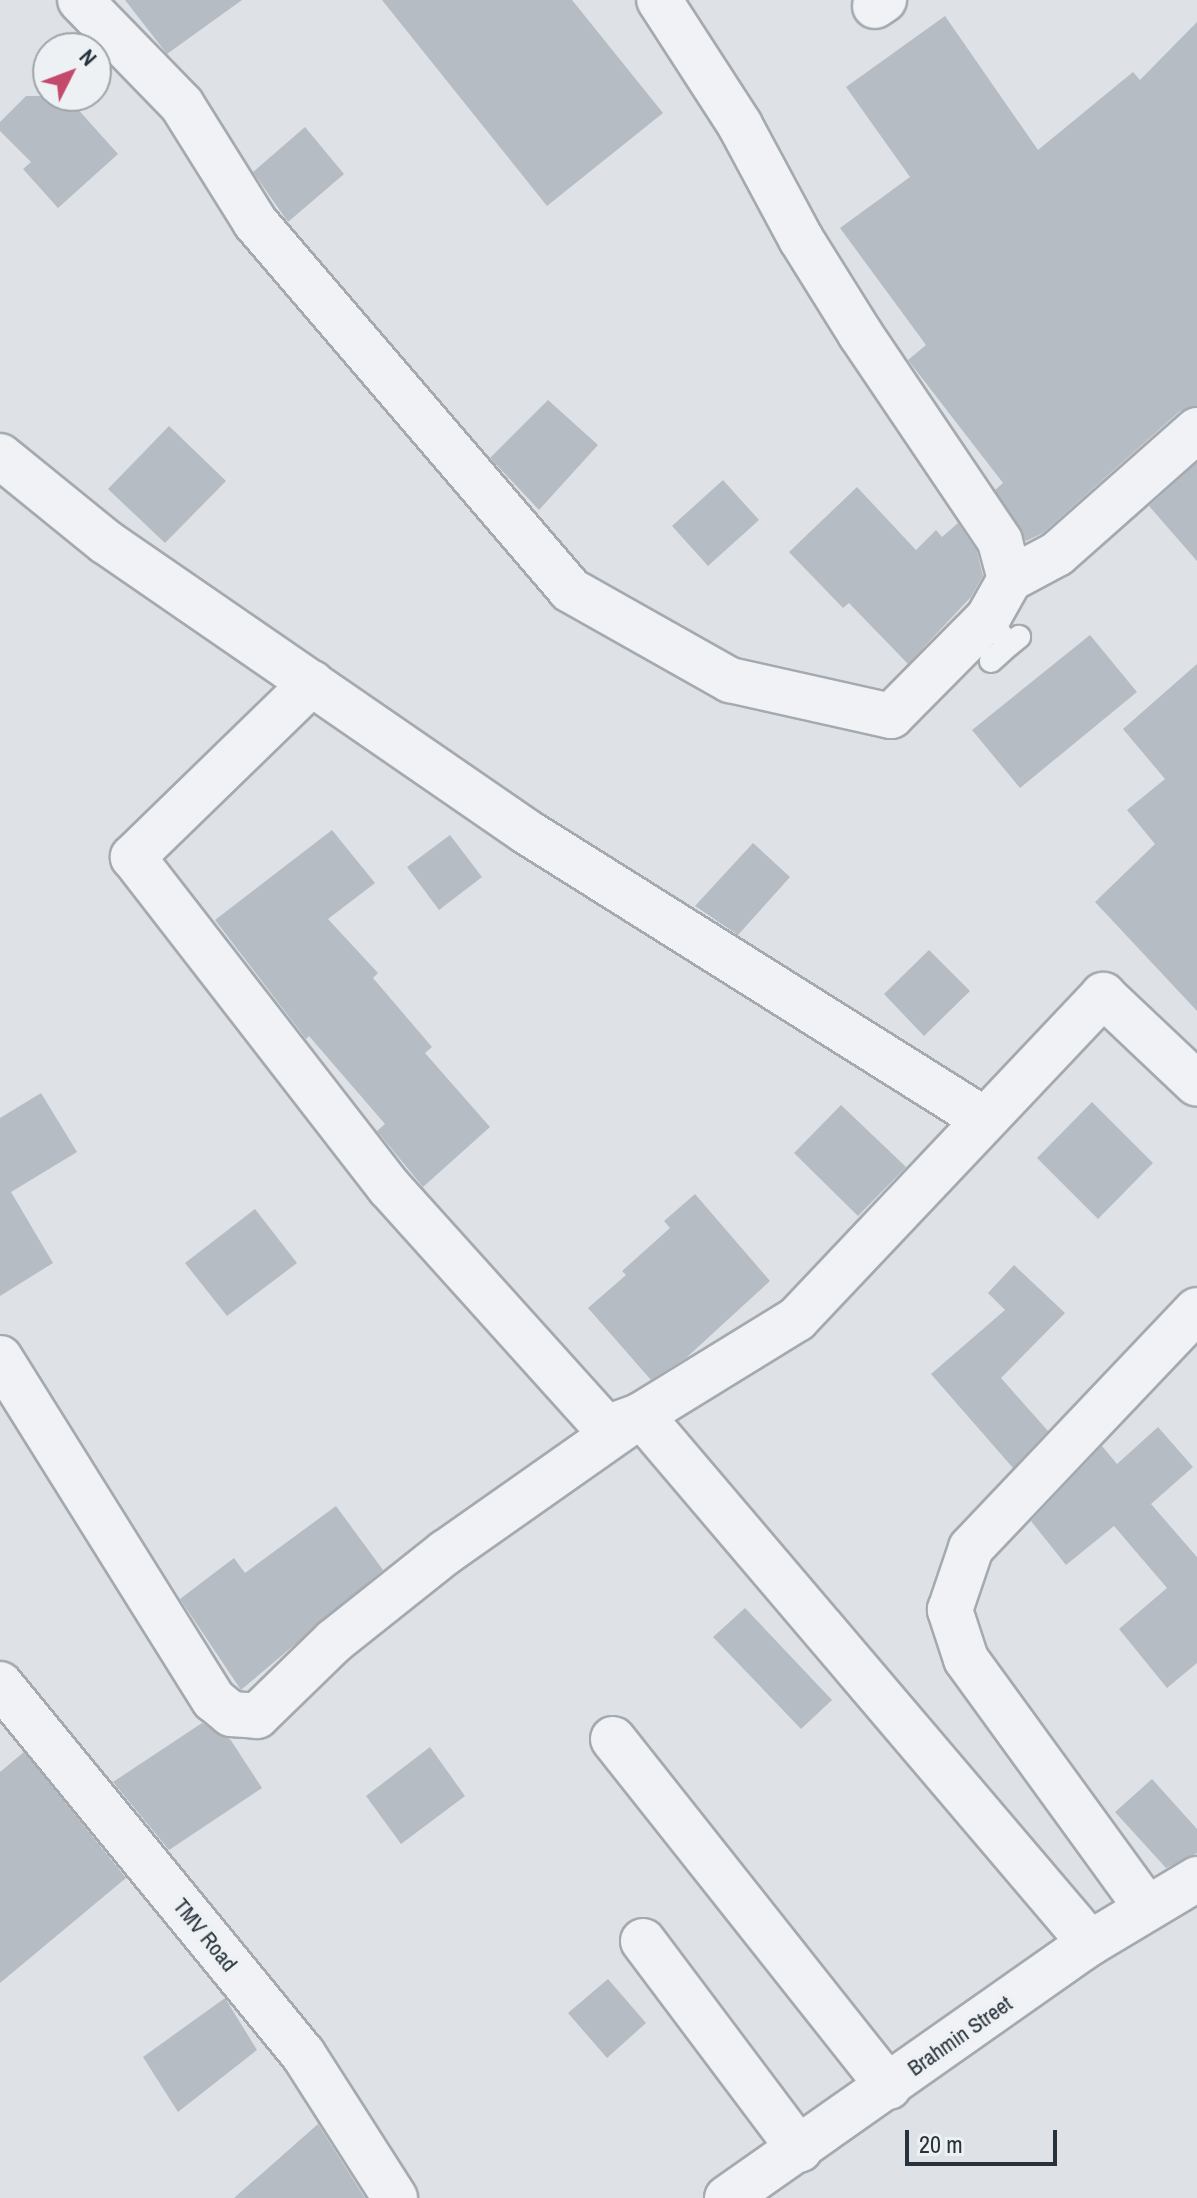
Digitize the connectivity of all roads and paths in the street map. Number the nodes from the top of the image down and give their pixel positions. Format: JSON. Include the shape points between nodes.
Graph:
{"nodes":[{"id":1,"x":80,"y":0,"type":"edge"},
{"id":2,"x":659,"y":0,"type":"edge"},
{"id":3,"x":1197,"y":430,"type":"edge"},
{"id":4,"x":0,"y":456,"type":"edge"},
{"id":5,"x":1010,"y":579,"type":"junction"},
{"id":6,"x":1005,"y":633,"type":"junction"},
{"id":7,"x":991,"y":661,"type":"dead end"},
{"id":8,"x":312,"y":683,"type":"junction"},
{"id":9,"x":1197,"y":1084,"type":"edge"},
{"id":10,"x":982,"y":1118,"type":"junction"},
{"id":11,"x":1197,"y":1310,"type":"edge"},
{"id":12,"x":6,"y":1379,"type":"edge"},
{"id":13,"x":641,"y":1415,"type":"junction"},
{"id":14,"x":0,"y":1684,"type":"edge"},
{"id":15,"x":613,"y":1739,"type":"dead end"},
{"id":16,"x":1197,"y":1879,"type":"edge"},
{"id":17,"x":1146,"y":1907,"type":"junction"},
{"id":18,"x":643,"y":1941,"type":"dead end"},
{"id":19,"x":1090,"y":1943,"type":"junction"},
{"id":20,"x":889,"y":2087,"type":"junction"},
{"id":21,"x":800,"y":2150,"type":"junction"},
{"id":22,"x":753,"y":2191,"type":"edge"},
{"id":23,"x":395,"y":2198,"type":"edge"}],
"edges":[{"from":1,"to":6,"type":"street","via":[[182,105],[255,222],[570,590],[730,680],[891,716]]},
{"from":2,"to":5,"type":"street","via":[[740,125],[853,323],[1000,541]]},
{"from":3,"to":5,"type":"street","via":[[1057,554]]},
{"from":4,"to":8,"type":"street","via":[[106,542]]},
{"from":5,"to":6,"type":"street"},
{"from":6,"to":7,"type":"lane"},
{"from":8,"to":10,"type":"street","via":[[527,832]]},
{"from":8,"to":13,"type":"street","via":[[133,857],[389,1187],[595,1417],[606,1428]]},
{"from":9,"to":10,"type":"street","via":[[1103,995]]},
{"from":10,"to":13,"type":"street","via":[[797,1319]]},
{"from":11,"to":17,"type":"street","via":[[971,1548],[950,1610],[966,1659]]},
{"from":12,"to":13,"type":"street","via":[[214,1700],[246,1718],[257,1716],[334,1641],[446,1552]]},
{"from":13,"to":19,"type":"street"},
{"from":14,"to":23,"type":"street","name":"TMV Road","via":[[303,2054]]},
{"from":15,"to":20,"type":"street"},
{"from":16,"to":17,"type":"street","name":"Brahmin Street"},
{"from":17,"to":19,"type":"street","name":"Brahmin Street"},
{"from":18,"to":21,"type":"street"},
{"from":19,"to":20,"type":"street","name":"Brahmin Street"},
{"from":20,"to":21,"type":"street","name":"Brahmin Street"},
{"from":21,"to":22,"type":"street","name":"Brahmin Street"}]}
